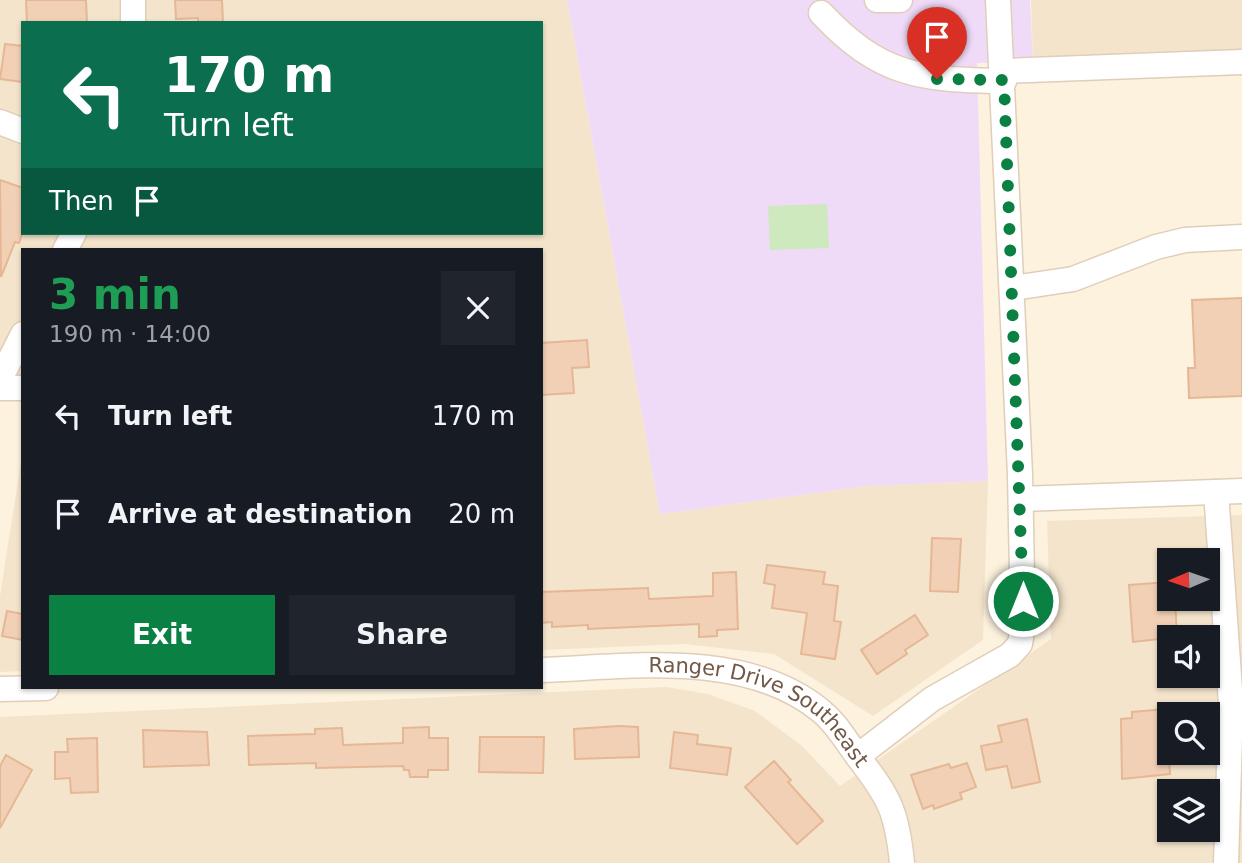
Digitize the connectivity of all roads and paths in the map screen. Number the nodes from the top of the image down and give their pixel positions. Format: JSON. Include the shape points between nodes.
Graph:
{"nodes":[{"id":1,"x":133,"y":0,"type":"edge"},
{"id":2,"x":877,"y":0,"type":"edge"},
{"id":3,"x":900,"y":0,"type":"edge"},
{"id":4,"x":998,"y":0,"type":"edge"},
{"id":5,"x":821,"y":13,"type":"dead end"},
{"id":6,"x":134,"y":21,"type":"edge"},
{"id":7,"x":1242,"y":62,"type":"edge"},
{"id":8,"x":1003,"y":76,"type":"junction"},
{"id":9,"x":0,"y":122,"type":"edge"},
{"id":10,"x":21,"y":130,"type":"edge"},
{"id":11,"x":1242,"y":237,"type":"edge"},
{"id":12,"x":1013,"y":288,"type":"junction"},
{"id":13,"x":21,"y":338,"type":"edge"},
{"id":14,"x":0,"y":379,"type":"edge"},
{"id":15,"x":0,"y":388,"type":"edge"},
{"id":16,"x":21,"y":388,"type":"edge"},
{"id":17,"x":1242,"y":491,"type":"edge"},
{"id":18,"x":1216,"y":492,"type":"junction"},
{"id":19,"x":1021,"y":499,"type":"junction"},
{"id":20,"x":543,"y":670,"type":"edge"},
{"id":21,"x":0,"y":689,"type":"edge"},
{"id":22,"x":21,"y":689,"type":"edge"},
{"id":23,"x":858,"y":756,"type":"junction"},
{"id":24,"x":902,"y":863,"type":"edge"},
{"id":25,"x":1226,"y":863,"type":"edge"}],
"edges":[{"from":1,"to":6,"type":"street"},
{"from":2,"to":3,"type":"street"},
{"from":4,"to":8,"type":"street"},
{"from":5,"to":8,"type":"street","via":[[864,52],[890,67],[922,77]]},
{"from":7,"to":8,"type":"street"},
{"from":8,"to":12,"type":"street"},
{"from":9,"to":10,"type":"street"},
{"from":11,"to":12,"type":"street","via":[[1175,243],[1073,279]]},
{"from":12,"to":19,"type":"street"},
{"from":13,"to":14,"type":"street"},
{"from":15,"to":16,"type":"street"},
{"from":17,"to":18,"type":"street"},
{"from":18,"to":19,"type":"street"},
{"from":18,"to":25,"type":"street","via":[[1231,704]]},
{"from":19,"to":23,"type":"street","via":[[1020,644],[1010,655],[932,699]]},
{"from":20,"to":23,"type":"street","name":"Ranger Drive Southeast","via":[[668,666],[759,679],[823,712]]},
{"from":21,"to":22,"type":"street"},
{"from":23,"to":24,"type":"street","name":"Ranger Drive Southeast","via":[[892,807]]}]}
